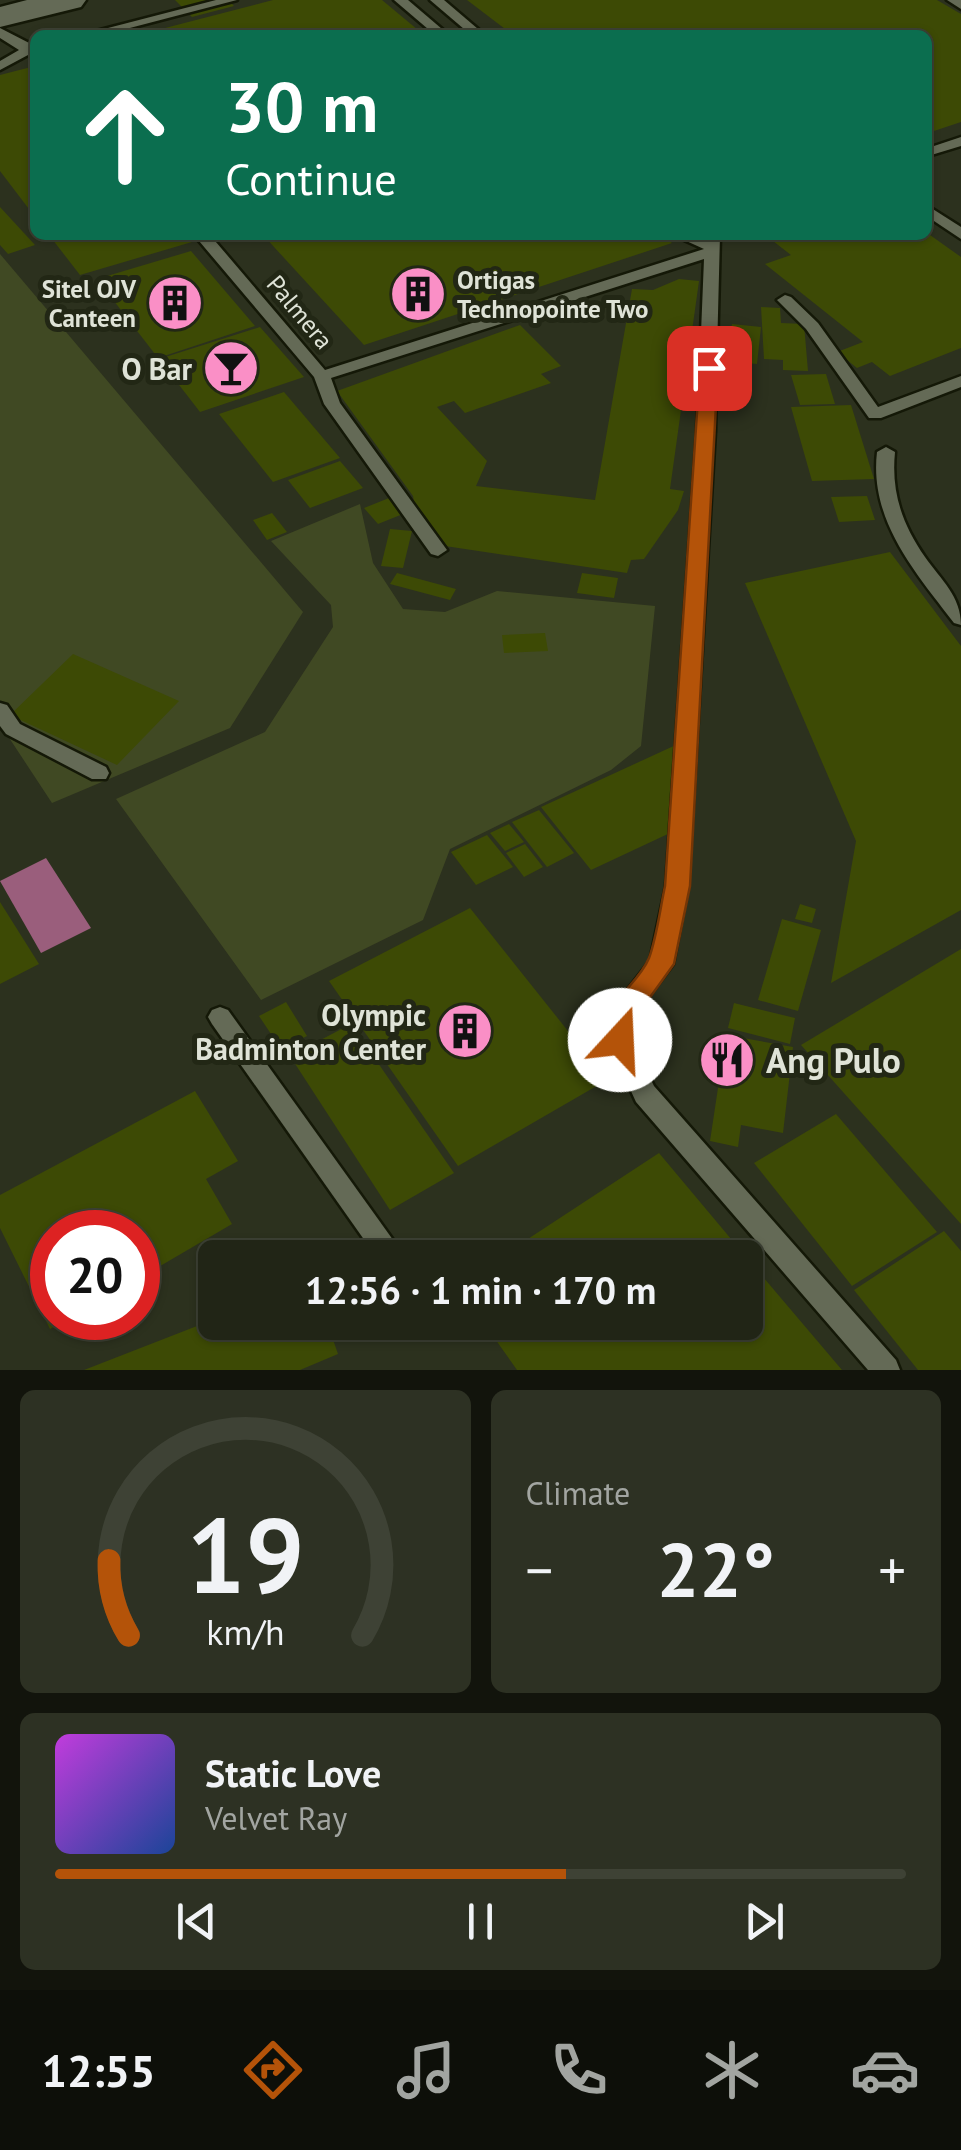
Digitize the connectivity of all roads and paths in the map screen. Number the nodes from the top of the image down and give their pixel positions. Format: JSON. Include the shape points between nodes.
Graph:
{"nodes":[{"id":1,"x":69,"y":0,"type":"edge"},
{"id":2,"x":230,"y":0,"type":"edge"},
{"id":3,"x":400,"y":0,"type":"edge"},
{"id":4,"x":436,"y":0,"type":"edge"},
{"id":5,"x":953,"y":0,"type":"edge"},
{"id":6,"x":961,"y":4,"type":"edge"},
{"id":7,"x":0,"y":17,"type":"edge"},
{"id":8,"x":108,"y":30,"type":"edge"},
{"id":9,"x":437,"y":30,"type":"edge"},
{"id":10,"x":473,"y":30,"type":"edge"},
{"id":11,"x":0,"y":32,"type":"edge"},
{"id":12,"x":0,"y":47,"type":"edge"},
{"id":13,"x":30,"y":48,"type":"edge"},
{"id":14,"x":30,"y":50,"type":"edge"},
{"id":15,"x":30,"y":51,"type":"edge"},
{"id":16,"x":0,"y":66,"type":"edge"},
{"id":17,"x":961,"y":141,"type":"edge"},
{"id":18,"x":932,"y":151,"type":"edge"},
{"id":19,"x":932,"y":213,"type":"edge"},
{"id":20,"x":961,"y":234,"type":"edge"},
{"id":21,"x":206,"y":240,"type":"edge"},
{"id":22,"x":713,"y":244,"type":"edge"},
{"id":23,"x":786,"y":300,"type":"dead end"},
{"id":24,"x":322,"y":376,"type":"junction"},
{"id":25,"x":961,"y":381,"type":"edge"},
{"id":26,"x":886,"y":452,"type":"dead end"},
{"id":27,"x":438,"y":550,"type":"dead end"},
{"id":28,"x":961,"y":618,"type":"edge"},
{"id":29,"x":0,"y":710,"type":"edge"},
{"id":30,"x":99,"y":772,"type":"dead end"},
{"id":31,"x":220,"y":1017,"type":"dead end"},
{"id":32,"x":380,"y":1240,"type":"edge"},
{"id":33,"x":886,"y":1370,"type":"edge"}],
"edges":[{"from":1,"to":7,"type":"main road"},
{"from":2,"to":8,"type":"lane"},
{"from":3,"to":9,"type":"lane"},
{"from":4,"to":10,"type":"lane"},
{"from":5,"to":6,"type":"lane"},
{"from":11,"to":13,"type":"lane"},
{"from":12,"to":14,"type":"lane"},
{"from":15,"to":16,"type":"lane"},
{"from":17,"to":18,"type":"lane"},
{"from":19,"to":20,"type":"lane"},
{"from":21,"to":24,"type":"lane","name":"Palmera"},
{"from":22,"to":24,"type":"lane"},
{"from":22,"to":33,"type":"lane","via":[[677,886],[661,964],[620,1018],[620,1040],[645,1094]]},
{"from":23,"to":25,"type":"lane","via":[[875,414]]},
{"from":24,"to":27,"type":"lane","name":"Palmera","via":[[332,404]]},
{"from":26,"to":28,"type":"lane","via":[[880,478],[888,509]]},
{"from":29,"to":30,"type":"lane","via":[[14,729]]},
{"from":31,"to":32,"type":"lane"}]}
